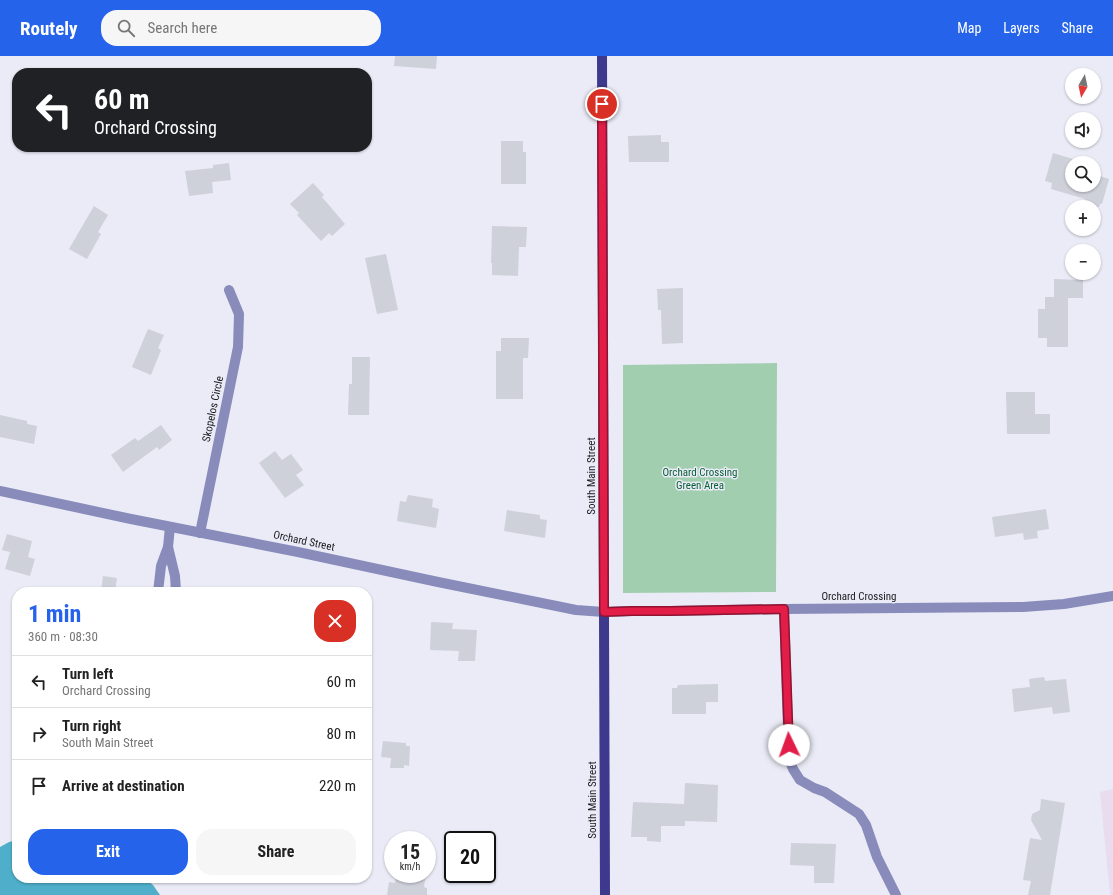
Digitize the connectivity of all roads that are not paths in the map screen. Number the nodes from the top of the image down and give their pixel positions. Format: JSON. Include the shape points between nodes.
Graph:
{"nodes":[{"id":1,"x":602,"y":56,"type":"edge"},
{"id":2,"x":229,"y":290,"type":"dead end"},
{"id":3,"x":0,"y":491,"type":"edge"},
{"id":4,"x":170,"y":527,"type":"junction"},
{"id":5,"x":200,"y":533,"type":"junction"},
{"id":6,"x":168,"y":547,"type":"junction"},
{"id":7,"x":159,"y":587,"type":"edge"},
{"id":8,"x":176,"y":587,"type":"edge"},
{"id":9,"x":1113,"y":596,"type":"edge"},
{"id":10,"x":784,"y":609,"type":"junction"},
{"id":11,"x":604,"y":612,"type":"junction"},
{"id":12,"x":605,"y":895,"type":"edge"},
{"id":13,"x":896,"y":895,"type":"edge"}],
"edges":[{"from":1,"to":11,"type":"main road","name":"South Main Street"},
{"from":2,"to":5,"type":"street","name":"Skopelos Circle","via":[[239,314],[238,347]]},
{"from":3,"to":4,"type":"street","name":"Orchard Street"},
{"from":4,"to":5,"type":"street","name":"Orchard Street"},
{"from":4,"to":6,"type":"street"},
{"from":5,"to":11,"type":"street","name":"Orchard Street","via":[[576,610]]},
{"from":6,"to":7,"type":"street","via":[[161,566]]},
{"from":6,"to":8,"type":"street"},
{"from":9,"to":10,"type":"street","name":"Orchard Crossing","via":[[1023,607]]},
{"from":10,"to":11,"type":"street","name":"Orchard Crossing"},
{"from":10,"to":13,"type":"street","via":[[789,758],[793,769],[800,780],[825,792],[859,814]]},
{"from":11,"to":12,"type":"main road","name":"South Main Street"}]}
